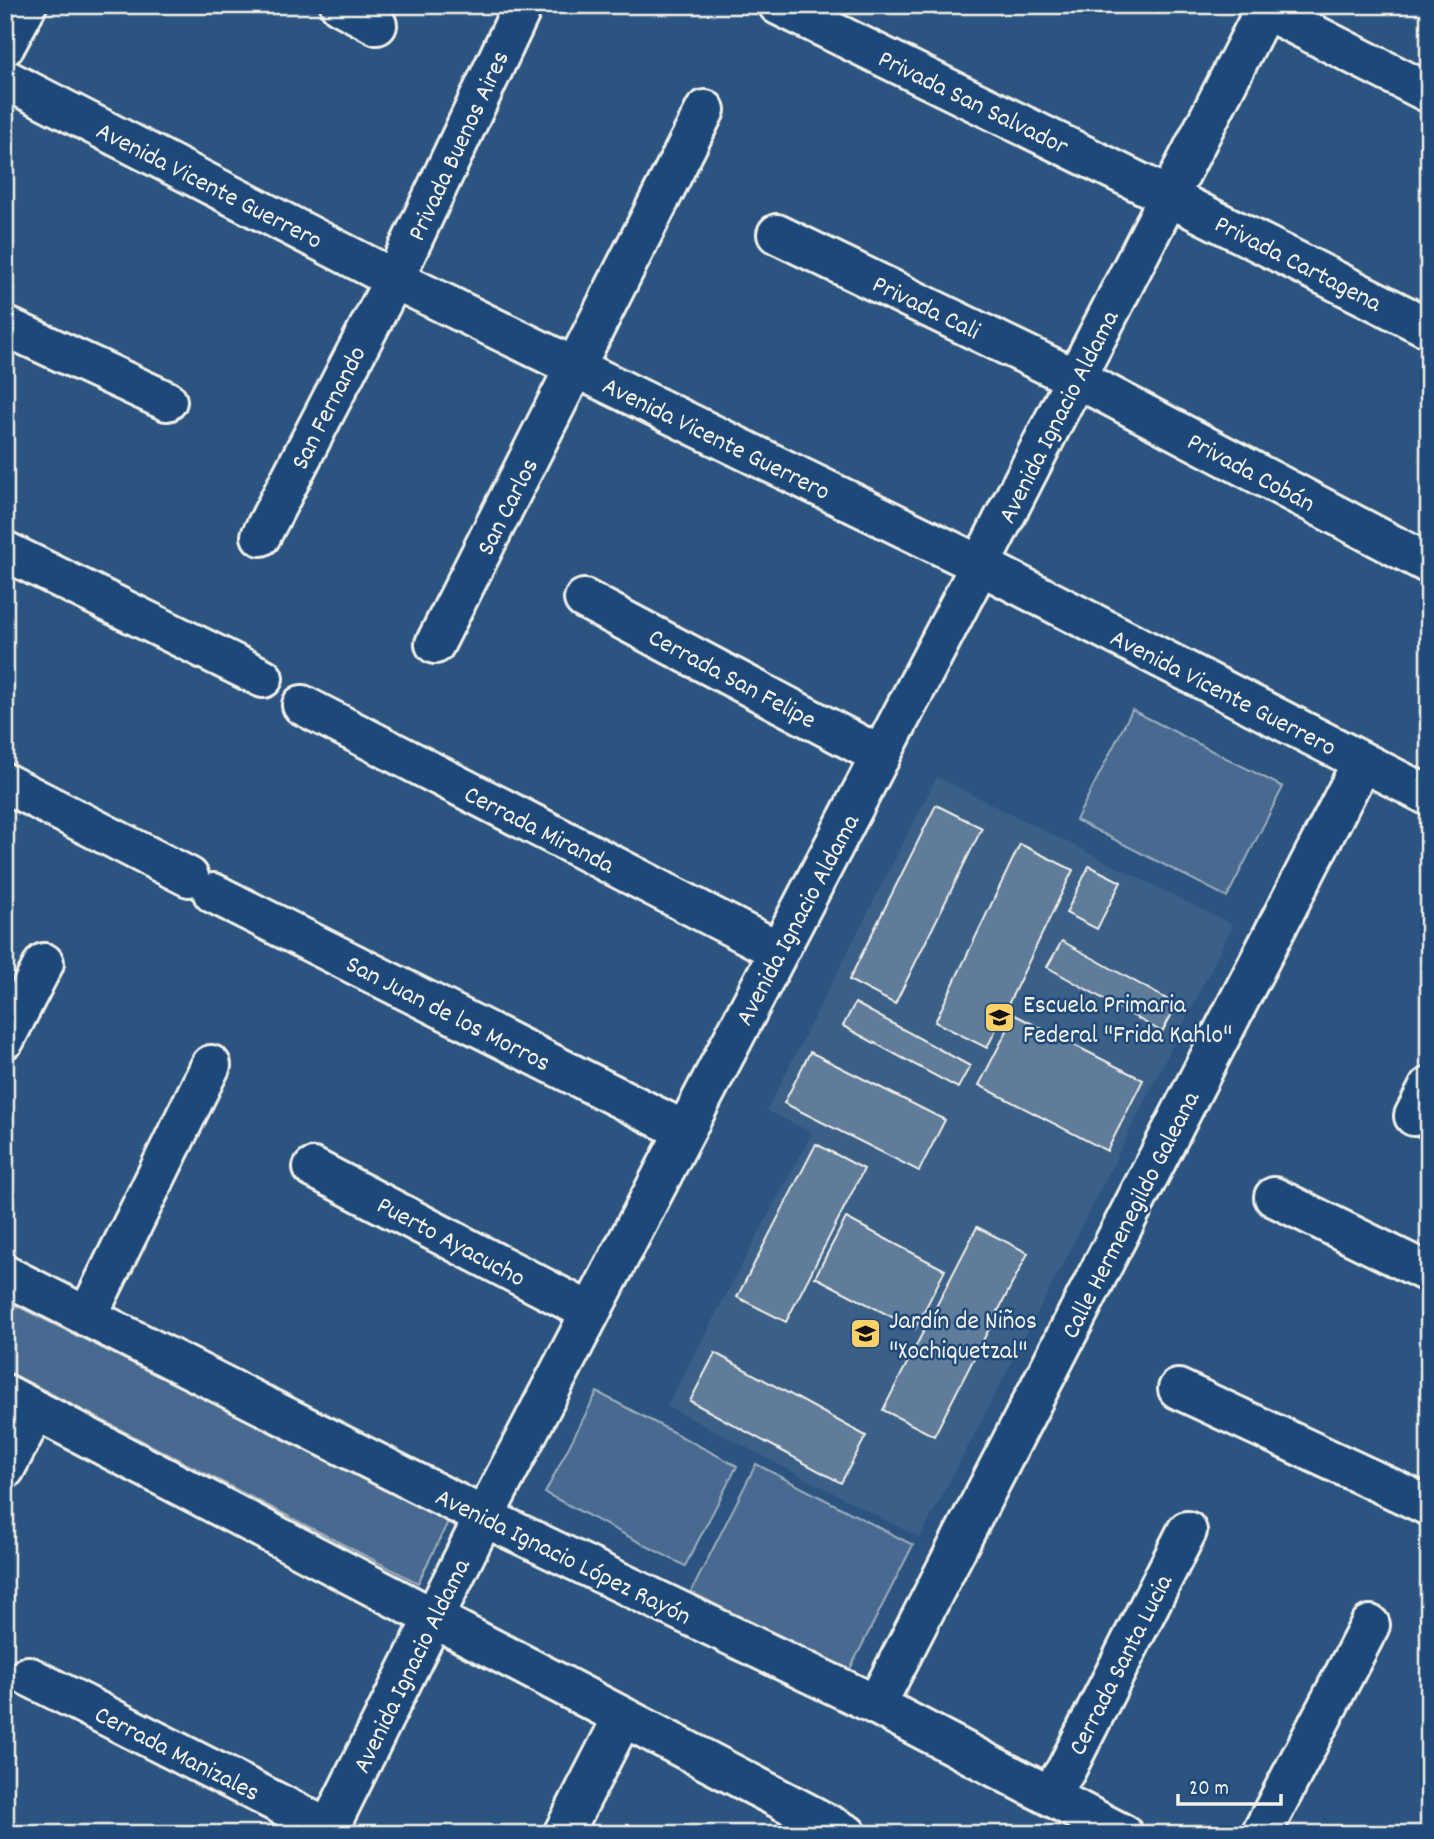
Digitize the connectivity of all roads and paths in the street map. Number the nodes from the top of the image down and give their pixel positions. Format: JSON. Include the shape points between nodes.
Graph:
{"nodes":[{"id":1,"x":27,"y":5,"type":"edge"},
{"id":2,"x":340,"y":5,"type":"edge"},
{"id":3,"x":778,"y":5,"type":"edge"},
{"id":4,"x":1263,"y":7,"type":"edge"},
{"id":5,"x":520,"y":12,"type":"dead end"},
{"id":6,"x":377,"y":25,"type":"dead end"},
{"id":7,"x":5,"y":46,"type":"edge"},
{"id":8,"x":5,"y":79,"type":"edge"},
{"id":9,"x":1429,"y":93,"type":"edge"},
{"id":10,"x":705,"y":110,"type":"dead end"},
{"id":11,"x":1169,"y":197,"type":"junction"},
{"id":12,"x":778,"y":234,"type":"dead end"},
{"id":13,"x":394,"y":279,"type":"junction"},
{"id":14,"x":5,"y":326,"type":"edge"},
{"id":15,"x":1429,"y":328,"type":"edge"},
{"id":16,"x":576,"y":368,"type":"junction"},
{"id":17,"x":1076,"y":378,"type":"junction"},
{"id":18,"x":167,"y":401,"type":"dead end"},
{"id":19,"x":261,"y":536,"type":"dead end"},
{"id":20,"x":5,"y":551,"type":"edge"},
{"id":21,"x":1429,"y":564,"type":"edge"},
{"id":22,"x":980,"y":565,"type":"junction"},
{"id":23,"x":584,"y":598,"type":"dead end"},
{"id":24,"x":435,"y":644,"type":"dead end"},
{"id":25,"x":263,"y":678,"type":"dead end"},
{"id":26,"x":302,"y":705,"type":"dead end"},
{"id":27,"x":881,"y":756,"type":"junction"},
{"id":28,"x":1362,"y":762,"type":"junction"},
{"id":29,"x":5,"y":783,"type":"edge"},
{"id":30,"x":1429,"y":796,"type":"edge"},
{"id":31,"x":779,"y":951,"type":"junction"},
{"id":32,"x":44,"y":963,"type":"dead end"},
{"id":33,"x":5,"y":1039,"type":"edge"},
{"id":34,"x":211,"y":1065,"type":"dead end"},
{"id":35,"x":685,"y":1131,"type":"junction"},
{"id":36,"x":313,"y":1168,"type":"dead end"},
{"id":37,"x":1274,"y":1197,"type":"dead end"},
{"id":38,"x":1429,"y":1273,"type":"edge"},
{"id":39,"x":5,"y":1275,"type":"edge"},
{"id":40,"x":590,"y":1312,"type":"junction"},
{"id":41,"x":88,"y":1317,"type":"junction"},
{"id":42,"x":1178,"y":1389,"type":"dead end"},
{"id":43,"x":20,"y":1402,"type":"edge"},
{"id":44,"x":5,"y":1469,"type":"edge"},
{"id":45,"x":1429,"y":1506,"type":"edge"},
{"id":46,"x":484,"y":1517,"type":"junction"},
{"id":47,"x":1187,"y":1531,"type":"dead end"},
{"id":48,"x":434,"y":1617,"type":"junction"},
{"id":49,"x":1370,"y":1625,"type":"dead end"},
{"id":50,"x":28,"y":1676,"type":"dead end"},
{"id":51,"x":876,"y":1704,"type":"junction"},
{"id":52,"x":623,"y":1717,"type":"junction"},
{"id":53,"x":1049,"y":1795,"type":"junction"},
{"id":54,"x":793,"y":1821,"type":"edge"},
{"id":55,"x":327,"y":1832,"type":"edge"},
{"id":56,"x":563,"y":1834,"type":"edge"},
{"id":57,"x":847,"y":1834,"type":"edge"},
{"id":58,"x":1123,"y":1834,"type":"edge"},
{"id":59,"x":1261,"y":1834,"type":"edge"}],
"edges":[{"from":1,"to":7,"type":"street"},
{"from":2,"to":6,"type":"street"},
{"from":3,"to":11,"type":"street","name":"Privada San Salvador"},
{"from":4,"to":9,"type":"street"},
{"from":4,"to":11,"type":"street","name":"Avenida Ignacio Aldama"},
{"from":5,"to":13,"type":"street","name":"Privada Buenos Aires"},
{"from":8,"to":13,"type":"street","name":"Avenida Vicente Guerrero"},
{"from":10,"to":16,"type":"street","name":"San Carlos"},
{"from":11,"to":15,"type":"street","name":"Privada Cartagena"},
{"from":11,"to":17,"type":"street","name":"Avenida Ignacio Aldama"},
{"from":12,"to":17,"type":"street","name":"Privada Cali"},
{"from":13,"to":16,"type":"street","name":"Avenida Vicente Guerrero"},
{"from":13,"to":19,"type":"street","name":"San Fernando"},
{"from":14,"to":18,"type":"street"},
{"from":16,"to":22,"type":"street","name":"Avenida Vicente Guerrero"},
{"from":16,"to":24,"type":"street","name":"San Carlos"},
{"from":17,"to":21,"type":"street","name":"Privada Cobán"},
{"from":17,"to":22,"type":"street","name":"Avenida Ignacio Aldama"},
{"from":20,"to":25,"type":"street"},
{"from":22,"to":27,"type":"street","name":"Avenida Ignacio Aldama"},
{"from":22,"to":28,"type":"street","name":"Avenida Vicente Guerrero"},
{"from":23,"to":27,"type":"street","name":"Cerrada San Felipe"},
{"from":26,"to":31,"type":"street","name":"Cerrada Miranda"},
{"from":27,"to":31,"type":"street","name":"Avenida Ignacio Aldama"},
{"from":28,"to":30,"type":"street","name":"Avenida Vicente Guerrero"},
{"from":28,"to":51,"type":"street","name":"Calle Hermenegildo Galeana"},
{"from":29,"to":35,"type":"street","name":"San Juan de los Morros"},
{"from":31,"to":35,"type":"street","name":"Avenida Ignacio Aldama"},
{"from":32,"to":33,"type":"street"},
{"from":34,"to":41,"type":"street"},
{"from":35,"to":40,"type":"street","name":"Avenida Ignacio Aldama"},
{"from":36,"to":40,"type":"street","name":"Puerto Ayacucho"},
{"from":37,"to":38,"type":"street"},
{"from":39,"to":41,"type":"street","name":"Avenida Ignacio López Rayón"},
{"from":40,"to":46,"type":"street","name":"Avenida Ignacio Aldama"},
{"from":41,"to":46,"type":"street","name":"Avenida Ignacio López Rayón"},
{"from":42,"to":45,"type":"street"},
{"from":43,"to":44,"type":"street"},
{"from":43,"to":48,"type":"street"},
{"from":46,"to":48,"type":"street","name":"Avenida Ignacio Aldama"},
{"from":46,"to":51,"type":"street","name":"Avenida Ignacio López Rayón"},
{"from":47,"to":53,"type":"street","name":"Cerrada Santa Lucia"},
{"from":48,"to":52,"type":"street"},
{"from":48,"to":55,"type":"street","name":"Avenida Ignacio Aldama"},
{"from":49,"to":59,"type":"street"},
{"from":50,"to":55,"type":"street","name":"Cerrada Manizales"},
{"from":51,"to":53,"type":"street","name":"Avenida Ignacio López Rayón"},
{"from":52,"to":54,"type":"street"},
{"from":52,"to":56,"type":"street"},
{"from":53,"to":58,"type":"street","name":"Avenida Ignacio López Rayón"},
{"from":54,"to":57,"type":"street"}]}
